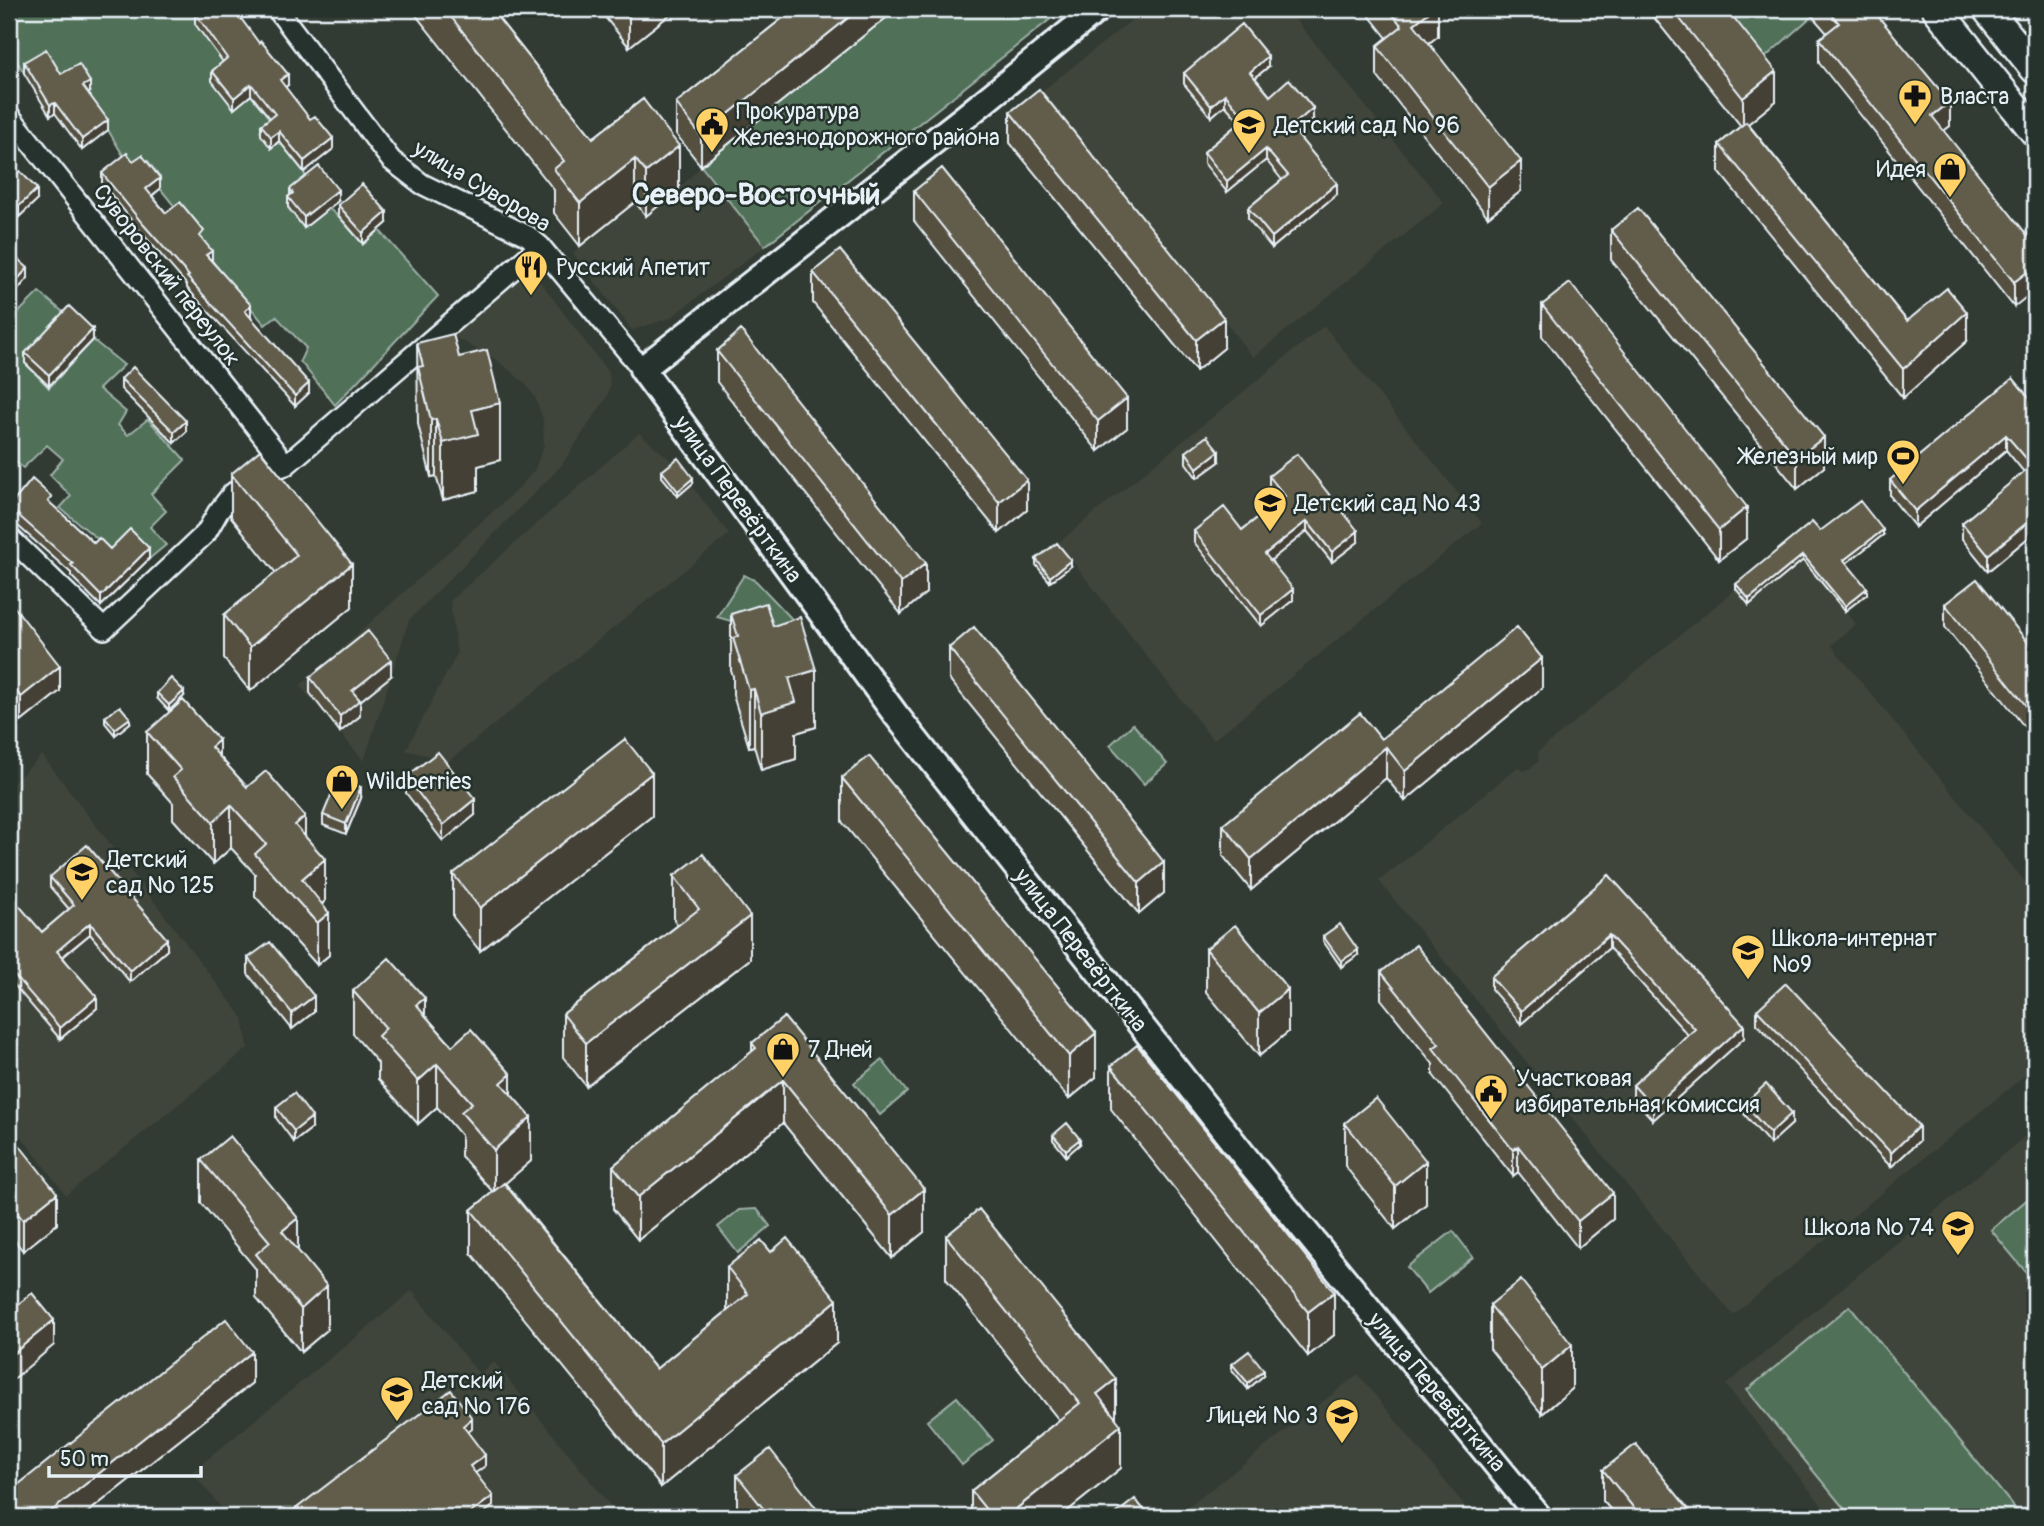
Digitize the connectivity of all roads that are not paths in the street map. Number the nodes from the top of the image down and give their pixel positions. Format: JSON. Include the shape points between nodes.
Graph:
{"nodes":[{"id":1,"x":277,"y":9,"type":"edge"},
{"id":2,"x":1098,"y":9,"type":"edge"},
{"id":3,"x":1937,"y":9,"type":"edge"},
{"id":4,"x":1987,"y":9,"type":"edge"},
{"id":5,"x":2035,"y":69,"type":"edge"},
{"id":6,"x":9,"y":115,"type":"edge"},
{"id":7,"x":2035,"y":132,"type":"edge"},
{"id":8,"x":540,"y":246,"type":"junction"},
{"id":9,"x":642,"y":369,"type":"junction"},
{"id":10,"x":286,"y":465,"type":"junction"},
{"id":11,"x":9,"y":537,"type":"edge"},
{"id":12,"x":1539,"y":1517,"type":"edge"}],
"edges":[{"from":1,"to":8,"type":"street","name":"улица Суворова","via":[[391,160],[422,184]]},
{"from":2,"to":9,"type":"street"},
{"from":3,"to":7,"type":"main road"},
{"from":4,"to":5,"type":"main road"},
{"from":6,"to":10,"type":"street","name":"Суворовский переулок"},
{"from":8,"to":9,"type":"street","name":"улица Суворова"},
{"from":8,"to":10,"type":"street"},
{"from":9,"to":12,"type":"street","name":"улица Перевёрткина","via":[[896,715],[1245,1157]]},
{"from":10,"to":11,"type":"street","via":[[259,474],[232,494],[206,533],[104,629]]}]}
